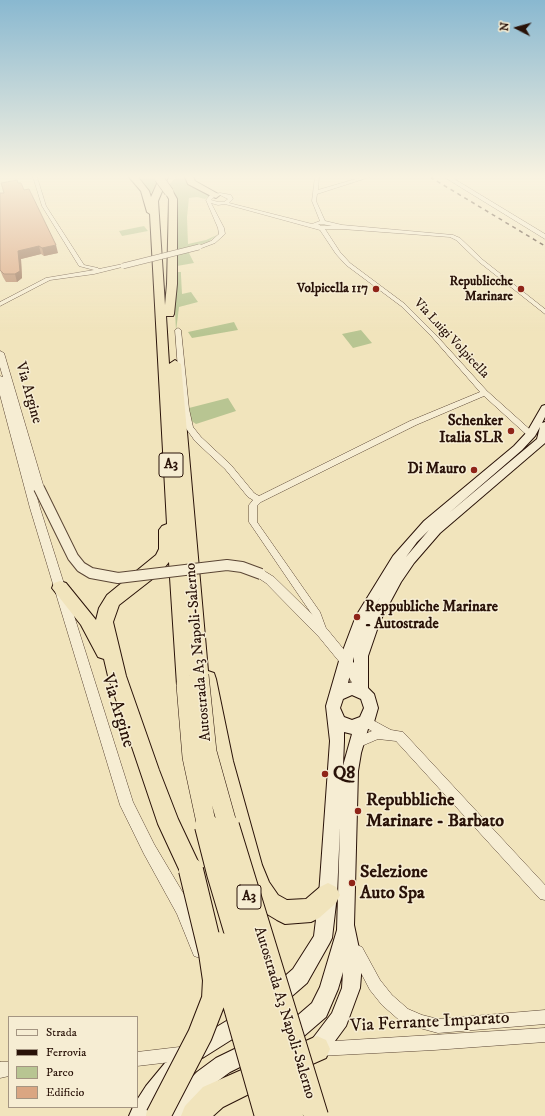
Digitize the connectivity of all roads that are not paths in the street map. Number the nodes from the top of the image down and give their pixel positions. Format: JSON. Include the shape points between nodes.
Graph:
{"nodes":[{"id":1,"x":59,"y":229,"type":"edge"},
{"id":2,"x":153,"y":229,"type":"edge"},
{"id":3,"x":155,"y":229,"type":"edge"},
{"id":4,"x":161,"y":229,"type":"edge"},
{"id":5,"x":173,"y":229,"type":"edge"},
{"id":6,"x":221,"y":229,"type":"edge"},
{"id":7,"x":325,"y":229,"type":"edge"},
{"id":8,"x":367,"y":229,"type":"edge"},
{"id":9,"x":533,"y":229,"type":"edge"},
{"id":10,"x":534,"y":229,"type":"edge"},
{"id":11,"x":545,"y":236,"type":"edge"},
{"id":12,"x":155,"y":246,"type":"junction"},
{"id":13,"x":85,"y":269,"type":"junction"},
{"id":14,"x":0,"y":304,"type":"edge"},
{"id":15,"x":545,"y":312,"type":"edge"},
{"id":16,"x":169,"y":314,"type":"junction"},
{"id":17,"x":178,"y":330,"type":"dead end"},
{"id":18,"x":0,"y":353,"type":"edge"},
{"id":19,"x":2,"y":381,"type":"edge"},
{"id":20,"x":484,"y":393,"type":"junction"},
{"id":21,"x":545,"y":408,"type":"edge"},
{"id":22,"x":545,"y":425,"type":"edge"},
{"id":23,"x":531,"y":434,"type":"junction"},
{"id":24,"x":544,"y":440,"type":"edge"},
{"id":25,"x":170,"y":446,"type":"junction"},
{"id":26,"x":258,"y":500,"type":"junction"},
{"id":27,"x":60,"y":588,"type":"junction"},
{"id":28,"x":196,"y":623,"type":"junction"},
{"id":29,"x":323,"y":633,"type":"junction"},
{"id":30,"x":346,"y":661,"type":"junction"},
{"id":31,"x":116,"y":676,"type":"junction"},
{"id":32,"x":193,"y":680,"type":"junction"},
{"id":33,"x":338,"y":693,"type":"junction"},
{"id":34,"x":362,"y":693,"type":"junction"},
{"id":35,"x":335,"y":717,"type":"junction"},
{"id":36,"x":364,"y":723,"type":"junction"},
{"id":37,"x":390,"y":734,"type":"junction"},
{"id":38,"x":357,"y":742,"type":"junction"},
{"id":39,"x":191,"y":870,"type":"junction"},
{"id":40,"x":545,"y":894,"type":"edge"},
{"id":41,"x":328,"y":896,"type":"junction"},
{"id":42,"x":346,"y":929,"type":"junction"},
{"id":43,"x":545,"y":1016,"type":"edge"},
{"id":44,"x":545,"y":1035,"type":"edge"},
{"id":45,"x":201,"y":1048,"type":"junction"},
{"id":46,"x":317,"y":1049,"type":"junction"},
{"id":47,"x":138,"y":1058,"type":"edge"},
{"id":48,"x":204,"y":1106,"type":"edge"},
{"id":49,"x":140,"y":1116,"type":"edge"},
{"id":50,"x":158,"y":1116,"type":"edge"},
{"id":51,"x":174,"y":1116,"type":"edge"},
{"id":52,"x":266,"y":1116,"type":"edge"},
{"id":53,"x":291,"y":1116,"type":"edge"},
{"id":54,"x":316,"y":1116,"type":"edge"}],
"edges":[{"from":1,"to":13,"type":"street"},
{"from":2,"to":12,"type":"highway"},
{"from":3,"to":12,"type":"highway","name":"Autostrada A3 Napoli-Salerno","number":"A3"},
{"from":4,"to":16,"type":"highway","name":"Autostrada A3 Napoli-Salerno","number":"A3"},
{"from":5,"to":16,"type":"highway","bridge":true},
{"from":6,"to":13,"type":"street","bridge":true,"via":[[222,234],[213,242],[199,247],[103,270]]},
{"from":7,"to":20,"type":"street","name":"Via Luigi Volpicella","via":[[338,254],[403,305]]},
{"from":8,"to":15,"type":"street","via":[[451,236],[458,239],[481,261]]},
{"from":9,"to":11,"type":"street"},
{"from":10,"to":11,"type":"street"},
{"from":12,"to":25,"type":"highway","name":"Autostrada A3 Napoli-Salerno","number":"A3"},
{"from":13,"to":14,"type":"street","via":[[42,281]]},
{"from":16,"to":28,"type":"highway","name":"Autostrada A3 Napoli-Salerno","number":"A3"},
{"from":17,"to":26,"type":"street","via":[[189,427]]},
{"from":18,"to":19,"type":"street","name":"Via Argine"},
{"from":19,"to":27,"type":"street","name":"Via Argine","via":[[35,508]]},
{"from":19,"to":29,"type":"street","name":"Via Argine","bridge":true,"via":[[44,501],[73,557],[81,567],[106,577],[118,578],[220,565],[242,567],[270,580]]},
{"from":20,"to":23,"type":"street","name":"Via Luigi Volpicella"},
{"from":20,"to":26,"type":"street","via":[[413,423]]},
{"from":21,"to":23,"type":"main road"},
{"from":22,"to":24,"type":"main road"},
{"from":23,"to":30,"type":"main road","via":[[413,539],[370,602]]},
{"from":24,"to":34,"type":"main road","via":[[436,530],[410,560],[386,596],[365,644],[360,666]]},
{"from":25,"to":31,"type":"highway","via":[[166,549],[163,559],[113,600],[104,622]]},
{"from":25,"to":32,"type":"highway","name":"Autostrada A3 Napoli-Salerno","number":"A3"},
{"from":26,"to":29,"type":"street","via":[[253,505],[253,522],[317,615]]},
{"from":27,"to":31,"type":"highway","via":[[87,620]]},
{"from":27,"to":45,"type":"street","name":"Via Argine","via":[[127,805],[183,909],[207,968],[212,999]]},
{"from":28,"to":32,"type":"highway","name":"Autostrada A3 Napoli-Salerno","number":"A3"},
{"from":28,"to":41,"type":"highway","via":[[223,761],[260,889],[270,903],[286,912],[311,910]]},
{"from":29,"to":30,"type":"street","name":"Via Argine"},
{"from":30,"to":33,"type":"main road"},
{"from":30,"to":34,"type":"street","name":"Via Argine","via":[[358,679]]},
{"from":31,"to":39,"type":"highway","via":[[169,824]]},
{"from":32,"to":53,"type":"highway","name":"Autostrada A3 Napoli-Salerno","number":"A3","bridge":true,"via":[[192,757],[199,794],[219,873]]},
{"from":32,"to":54,"type":"highway","name":"Autostrada A3 Napoli-Salerno","number":"A3","bridge":true,"via":[[217,792]]},
{"from":33,"to":34,"type":"main road","via":[[350,689]]},
{"from":33,"to":35,"type":"main road","via":[[332,704]]},
{"from":34,"to":36,"type":"main road","via":[[372,707],[370,717]]},
{"from":35,"to":36,"type":"main road","via":[[350,726]]},
{"from":35,"to":41,"type":"main road","via":[[337,741]]},
{"from":36,"to":37,"type":"street"},
{"from":36,"to":38,"type":"main road"},
{"from":37,"to":38,"type":"street","via":[[378,734]]},
{"from":37,"to":40,"type":"street","via":[[404,740]]},
{"from":38,"to":42,"type":"main road","via":[[350,771]]},
{"from":39,"to":50,"type":"highway","bridge":true,"via":[[211,953],[215,980],[214,999],[200,1035]]},
{"from":39,"to":52,"type":"highway","bridge":true,"via":[[210,912]]},
{"from":41,"to":45,"type":"main road","via":[[323,938],[300,976],[262,1008]]},
{"from":42,"to":43,"type":"street","name":"Via Ferrante Imparato","via":[[364,966],[387,1000],[403,1014],[421,1022],[438,1026]]},
{"from":42,"to":46,"type":"main road","via":[[353,963],[351,988],[340,1019]]},
{"from":42,"to":51,"type":"main road","via":[[329,989],[319,1010],[297,1029],[223,1065],[188,1095]]},
{"from":44,"to":46,"type":"street","name":"Via Ferrante Imparato"},
{"from":45,"to":47,"type":"street"},
{"from":45,"to":49,"type":"main road","via":[[171,1070],[153,1093]]},
{"from":46,"to":48,"type":"highway"}]}
